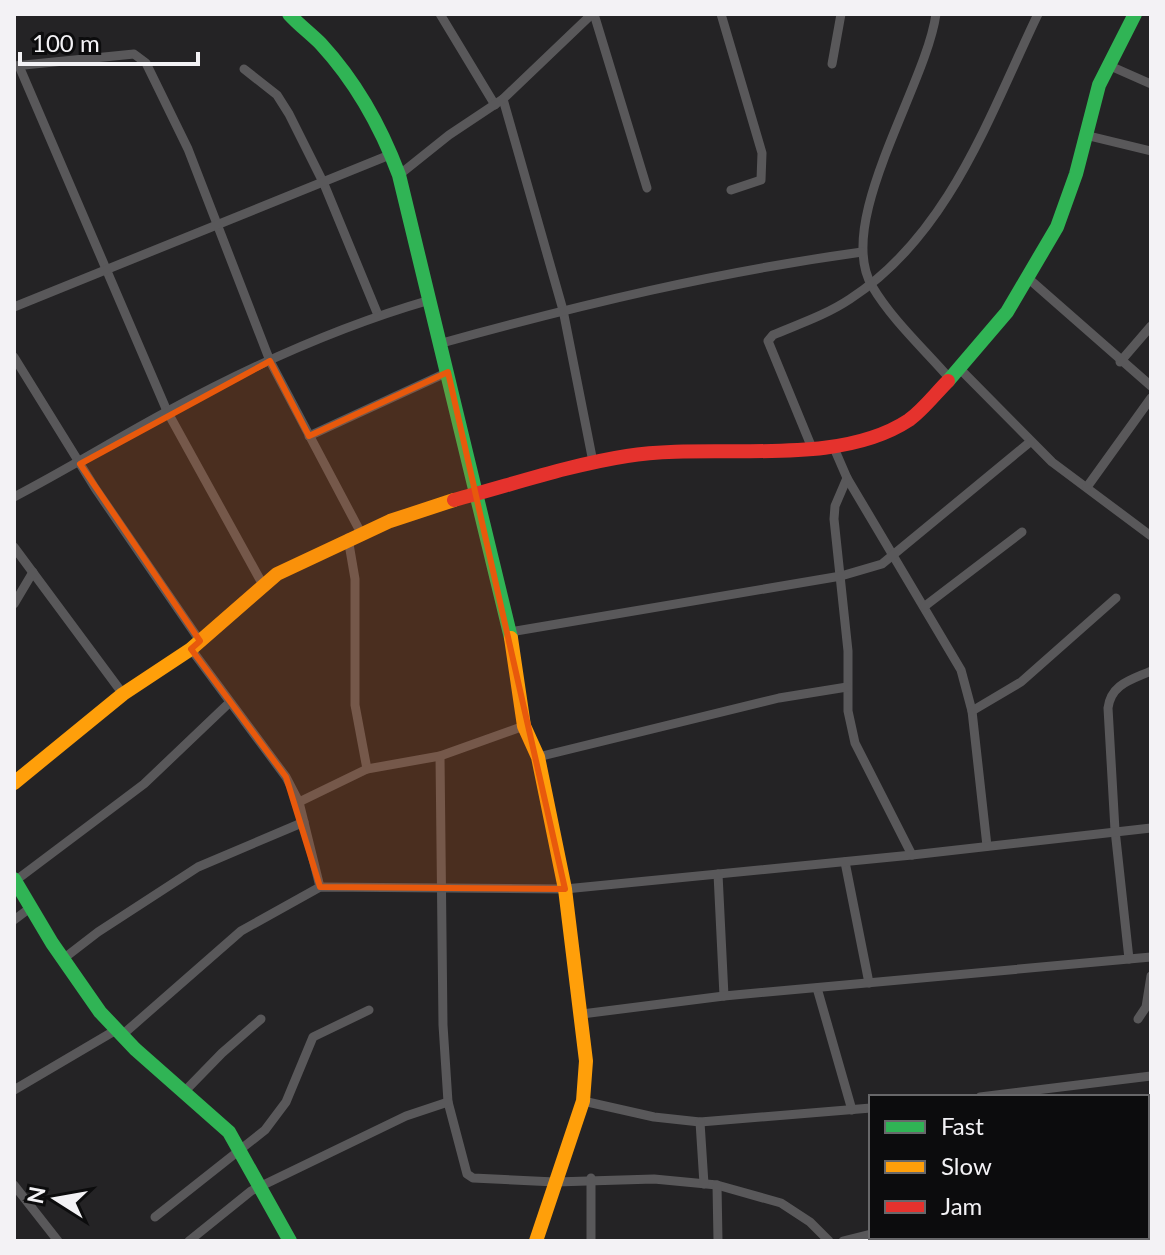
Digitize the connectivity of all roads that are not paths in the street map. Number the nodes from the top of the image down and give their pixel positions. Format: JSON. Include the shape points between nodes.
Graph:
{"nodes":[{"id":1,"x":289,"y":14,"type":"edge"},
{"id":2,"x":440,"y":14,"type":"edge"},
{"id":3,"x":593,"y":14,"type":"edge"},
{"id":4,"x":721,"y":14,"type":"edge"},
{"id":5,"x":841,"y":14,"type":"edge"},
{"id":6,"x":936,"y":14,"type":"edge"},
{"id":7,"x":1038,"y":14,"type":"edge"},
{"id":8,"x":1135,"y":14,"type":"edge"},
{"id":9,"x":832,"y":64,"type":"dead end"},
{"id":10,"x":1108,"y":65,"type":"junction"},
{"id":11,"x":16,"y":66,"type":"edge"},
{"id":12,"x":244,"y":69,"type":"dead end"},
{"id":13,"x":1151,"y":84,"type":"edge"},
{"id":14,"x":499,"y":102,"type":"junction"},
{"id":15,"x":1085,"y":135,"type":"junction"},
{"id":16,"x":1151,"y":151,"type":"edge"},
{"id":17,"x":392,"y":154,"type":"junction"},
{"id":18,"x":399,"y":175,"type":"junction"},
{"id":19,"x":324,"y":184,"type":"junction"},
{"id":20,"x":647,"y":188,"type":"dead end"},
{"id":21,"x":731,"y":190,"type":"dead end"},
{"id":22,"x":218,"y":223,"type":"junction"},
{"id":23,"x":862,"y":252,"type":"junction"},
{"id":24,"x":105,"y":269,"type":"junction"},
{"id":25,"x":1029,"y":279,"type":"junction"},
{"id":26,"x":871,"y":284,"type":"junction"},
{"id":27,"x":430,"y":300,"type":"junction"},
{"id":28,"x":14,"y":307,"type":"edge"},
{"id":29,"x":563,"y":310,"type":"junction"},
{"id":30,"x":378,"y":315,"type":"junction"},
{"id":31,"x":1151,"y":326,"type":"edge"},
{"id":32,"x":442,"y":343,"type":"junction"},
{"id":33,"x":14,"y":357,"type":"edge"},
{"id":34,"x":270,"y":361,"type":"junction"},
{"id":35,"x":1120,"y":362,"type":"junction"},
{"id":36,"x":448,"y":372,"type":"junction"},
{"id":37,"x":955,"y":374,"type":"junction"},
{"id":38,"x":1151,"y":386,"type":"edge"},
{"id":39,"x":1151,"y":398,"type":"edge"},
{"id":40,"x":167,"y":411,"type":"junction"},
{"id":41,"x":309,"y":436,"type":"junction"},
{"id":42,"x":1030,"y":442,"type":"junction"},
{"id":43,"x":812,"y":448,"type":"junction"},
{"id":44,"x":834,"y":448,"type":"junction"},
{"id":45,"x":593,"y":462,"type":"junction"},
{"id":46,"x":80,"y":464,"type":"junction"},
{"id":47,"x":847,"y":478,"type":"junction"},
{"id":48,"x":1087,"y":487,"type":"junction"},
{"id":49,"x":475,"y":495,"type":"junction"},
{"id":50,"x":14,"y":497,"type":"edge"},
{"id":51,"x":1022,"y":532,"type":"dead end"},
{"id":52,"x":354,"y":536,"type":"junction"},
{"id":53,"x":1151,"y":536,"type":"edge"},
{"id":54,"x":14,"y":547,"type":"edge"},
{"id":55,"x":894,"y":556,"type":"junction"},
{"id":56,"x":33,"y":572,"type":"junction"},
{"id":57,"x":841,"y":576,"type":"junction"},
{"id":58,"x":263,"y":585,"type":"junction"},
{"id":59,"x":1116,"y":598,"type":"dead end"},
{"id":60,"x":14,"y":604,"type":"edge"},
{"id":61,"x":925,"y":606,"type":"junction"},
{"id":62,"x":510,"y":632,"type":"junction"},
{"id":63,"x":195,"y":645,"type":"junction"},
{"id":64,"x":1151,"y":671,"type":"edge"},
{"id":65,"x":847,"y":687,"type":"junction"},
{"id":66,"x":123,"y":694,"type":"junction"},
{"id":67,"x":229,"y":703,"type":"junction"},
{"id":68,"x":972,"y":711,"type":"junction"},
{"id":69,"x":524,"y":726,"type":"junction"},
{"id":70,"x":440,"y":756,"type":"junction"},
{"id":71,"x":538,"y":757,"type":"junction"},
{"id":72,"x":367,"y":769,"type":"junction"},
{"id":73,"x":14,"y":783,"type":"edge"},
{"id":74,"x":299,"y":802,"type":"junction"},
{"id":75,"x":304,"y":822,"type":"junction"},
{"id":76,"x":1151,"y":828,"type":"edge"},
{"id":77,"x":1115,"y":830,"type":"junction"},
{"id":78,"x":987,"y":846,"type":"junction"},
{"id":79,"x":912,"y":855,"type":"junction"},
{"id":80,"x":845,"y":862,"type":"junction"},
{"id":81,"x":718,"y":874,"type":"junction"},
{"id":82,"x":15,"y":880,"type":"edge"},
{"id":83,"x":442,"y":886,"type":"junction"},
{"id":84,"x":320,"y":887,"type":"junction"},
{"id":85,"x":565,"y":889,"type":"junction"},
{"id":86,"x":30,"y":908,"type":"junction"},
{"id":87,"x":14,"y":920,"type":"edge"},
{"id":88,"x":1151,"y":957,"type":"edge"},
{"id":89,"x":63,"y":959,"type":"junction"},
{"id":90,"x":1129,"y":959,"type":"junction"},
{"id":91,"x":1151,"y":976,"type":"edge"},
{"id":92,"x":869,"y":983,"type":"junction"},
{"id":93,"x":817,"y":988,"type":"junction"},
{"id":94,"x":724,"y":996,"type":"junction"},
{"id":95,"x":369,"y":1010,"type":"dead end"},
{"id":96,"x":582,"y":1014,"type":"junction"},
{"id":97,"x":261,"y":1019,"type":"dead end"},
{"id":98,"x":1138,"y":1019,"type":"dead end"},
{"id":99,"x":119,"y":1033,"type":"junction"},
{"id":100,"x":1151,"y":1076,"type":"edge"},
{"id":101,"x":14,"y":1090,"type":"edge"},
{"id":102,"x":184,"y":1092,"type":"junction"},
{"id":103,"x":996,"y":1095,"type":"edge"},
{"id":104,"x":583,"y":1101,"type":"junction"},
{"id":105,"x":448,"y":1102,"type":"junction"},
{"id":106,"x":869,"y":1108,"type":"edge"},
{"id":107,"x":852,"y":1110,"type":"junction"},
{"id":108,"x":700,"y":1122,"type":"junction"},
{"id":109,"x":240,"y":1150,"type":"junction"},
{"id":110,"x":591,"y":1178,"type":"junction"},
{"id":111,"x":555,"y":1182,"type":"junction"},
{"id":112,"x":704,"y":1184,"type":"junction"},
{"id":113,"x":14,"y":1185,"type":"edge"},
{"id":114,"x":717,"y":1185,"type":"junction"},
{"id":115,"x":260,"y":1186,"type":"junction"},
{"id":116,"x":155,"y":1217,"type":"dead end"},
{"id":117,"x":869,"y":1234,"type":"edge"},
{"id":118,"x":58,"y":1241,"type":"edge"},
{"id":119,"x":189,"y":1241,"type":"edge"},
{"id":120,"x":290,"y":1241,"type":"edge"},
{"id":121,"x":536,"y":1241,"type":"edge"},
{"id":122,"x":591,"y":1241,"type":"edge"},
{"id":123,"x":718,"y":1241,"type":"edge"},
{"id":124,"x":829,"y":1241,"type":"edge"},
{"id":125,"x":843,"y":1241,"type":"edge"}],
"edges":[{"from":1,"to":17,"type":"street","via":[[352,85]]},
{"from":2,"to":14,"type":"street"},
{"from":3,"to":14,"type":"street"},
{"from":3,"to":20,"type":"street"},
{"from":4,"to":21,"type":"street","via":[[762,153],[761,180]]},
{"from":5,"to":9,"type":"street"},
{"from":6,"to":23,"type":"street","via":[[920,78],[870,200]]},
{"from":7,"to":26,"type":"street","via":[[951,193],[917,240]]},
{"from":8,"to":10,"type":"street"},
{"from":10,"to":13,"type":"street"},
{"from":10,"to":15,"type":"street"},
{"from":11,"to":22,"type":"street","via":[[141,57]]},
{"from":11,"to":24,"type":"street"},
{"from":12,"to":19,"type":"street","via":[[277,95]]},
{"from":14,"to":18,"type":"street"},
{"from":14,"to":29,"type":"street"},
{"from":15,"to":16,"type":"street"},
{"from":15,"to":25,"type":"street","via":[[1057,227]]},
{"from":17,"to":18,"type":"street"},
{"from":17,"to":19,"type":"street"},
{"from":18,"to":27,"type":"street"},
{"from":19,"to":22,"type":"street"},
{"from":19,"to":30,"type":"street"},
{"from":22,"to":24,"type":"street"},
{"from":22,"to":34,"type":"street"},
{"from":23,"to":26,"type":"street"},
{"from":23,"to":29,"type":"street","via":[[742,269]]},
{"from":24,"to":28,"type":"street"},
{"from":24,"to":40,"type":"street"},
{"from":25,"to":35,"type":"street"},
{"from":25,"to":37,"type":"street"},
{"from":26,"to":37,"type":"street"},
{"from":26,"to":43,"type":"street","via":[[768,341]]},
{"from":27,"to":30,"type":"street"},
{"from":27,"to":32,"type":"street"},
{"from":29,"to":32,"type":"street"},
{"from":29,"to":45,"type":"street"},
{"from":30,"to":34,"type":"street"},
{"from":31,"to":35,"type":"street"},
{"from":32,"to":36,"type":"street"},
{"from":33,"to":46,"type":"street"},
{"from":34,"to":40,"type":"street"},
{"from":34,"to":41,"type":"street"},
{"from":35,"to":38,"type":"street"},
{"from":36,"to":41,"type":"street"},
{"from":36,"to":49,"type":"street"},
{"from":37,"to":42,"type":"street"},
{"from":37,"to":44,"type":"street","via":[[910,419],[868,441]]},
{"from":39,"to":48,"type":"street"},
{"from":40,"to":46,"type":"street"},
{"from":40,"to":58,"type":"street"},
{"from":41,"to":52,"type":"street"},
{"from":42,"to":48,"type":"street"},
{"from":42,"to":55,"type":"street"},
{"from":43,"to":44,"type":"street"},
{"from":43,"to":45,"type":"street","via":[[676,450]]},
{"from":44,"to":47,"type":"street"},
{"from":45,"to":49,"type":"street"},
{"from":46,"to":50,"type":"street"},
{"from":46,"to":63,"type":"street"},
{"from":47,"to":55,"type":"street"},
{"from":47,"to":57,"type":"street","via":[[835,506]]},
{"from":48,"to":53,"type":"street"},
{"from":49,"to":52,"type":"street","via":[[417,510]]},
{"from":49,"to":62,"type":"street"},
{"from":51,"to":61,"type":"street"},
{"from":52,"to":58,"type":"street"},
{"from":52,"to":72,"type":"street","via":[[355,705]]},
{"from":54,"to":56,"type":"street"},
{"from":55,"to":57,"type":"street"},
{"from":55,"to":61,"type":"street"},
{"from":56,"to":60,"type":"street"},
{"from":56,"to":66,"type":"street"},
{"from":57,"to":62,"type":"street"},
{"from":57,"to":65,"type":"street"},
{"from":58,"to":63,"type":"street"},
{"from":59,"to":68,"type":"street","via":[[1021,682]]},
{"from":61,"to":68,"type":"street","via":[[961,670]]},
{"from":62,"to":69,"type":"street"},
{"from":63,"to":66,"type":"street"},
{"from":63,"to":67,"type":"street"},
{"from":64,"to":77,"type":"street","via":[[1118,686],[1110,696]]},
{"from":65,"to":71,"type":"street","via":[[779,698]]},
{"from":65,"to":79,"type":"street","via":[[855,743]]},
{"from":66,"to":73,"type":"street"},
{"from":67,"to":74,"type":"street"},
{"from":67,"to":82,"type":"street","via":[[144,784]]},
{"from":68,"to":78,"type":"street"},
{"from":69,"to":70,"type":"street"},
{"from":69,"to":71,"type":"street"},
{"from":70,"to":72,"type":"street"},
{"from":70,"to":83,"type":"street"},
{"from":71,"to":85,"type":"street"},
{"from":72,"to":74,"type":"street"},
{"from":74,"to":75,"type":"street"},
{"from":75,"to":84,"type":"street"},
{"from":75,"to":89,"type":"street","via":[[198,867]]},
{"from":76,"to":77,"type":"street"},
{"from":77,"to":78,"type":"street"},
{"from":77,"to":90,"type":"street"},
{"from":78,"to":79,"type":"street"},
{"from":79,"to":80,"type":"street"},
{"from":80,"to":81,"type":"street"},
{"from":80,"to":92,"type":"street"},
{"from":81,"to":85,"type":"street"},
{"from":81,"to":94,"type":"street"},
{"from":82,"to":86,"type":"street"},
{"from":83,"to":84,"type":"street"},
{"from":83,"to":85,"type":"street"},
{"from":83,"to":105,"type":"street"},
{"from":84,"to":99,"type":"street","via":[[241,931]]},
{"from":85,"to":96,"type":"street"},
{"from":86,"to":87,"type":"street"},
{"from":86,"to":89,"type":"street"},
{"from":88,"to":90,"type":"street"},
{"from":89,"to":99,"type":"street"},
{"from":90,"to":92,"type":"street"},
{"from":91,"to":98,"type":"street","via":[[1146,1007]]},
{"from":92,"to":93,"type":"street"},
{"from":93,"to":94,"type":"street"},
{"from":93,"to":107,"type":"street"},
{"from":94,"to":96,"type":"street"},
{"from":95,"to":109,"type":"street","via":[[313,1037],[276,1118]]},
{"from":96,"to":104,"type":"street"},
{"from":97,"to":102,"type":"street"},
{"from":99,"to":101,"type":"street"},
{"from":99,"to":102,"type":"street"},
{"from":100,"to":103,"type":"street"},
{"from":102,"to":109,"type":"street","via":[[217,1118]]},
{"from":104,"to":108,"type":"street"},
{"from":104,"to":111,"type":"street"},
{"from":105,"to":111,"type":"street","via":[[467,1174]]},
{"from":105,"to":115,"type":"street","via":[[406,1116]]},
{"from":106,"to":107,"type":"street"},
{"from":107,"to":108,"type":"street"},
{"from":108,"to":112,"type":"street"},
{"from":109,"to":115,"type":"street"},
{"from":109,"to":116,"type":"street"},
{"from":110,"to":111,"type":"street"},
{"from":110,"to":112,"type":"street"},
{"from":110,"to":122,"type":"street"},
{"from":111,"to":121,"type":"street"},
{"from":112,"to":114,"type":"street"},
{"from":113,"to":118,"type":"street"},
{"from":114,"to":123,"type":"street"},
{"from":114,"to":124,"type":"street","via":[[781,1203]]},
{"from":115,"to":119,"type":"street"},
{"from":115,"to":120,"type":"street"},
{"from":117,"to":125,"type":"street"}]}
